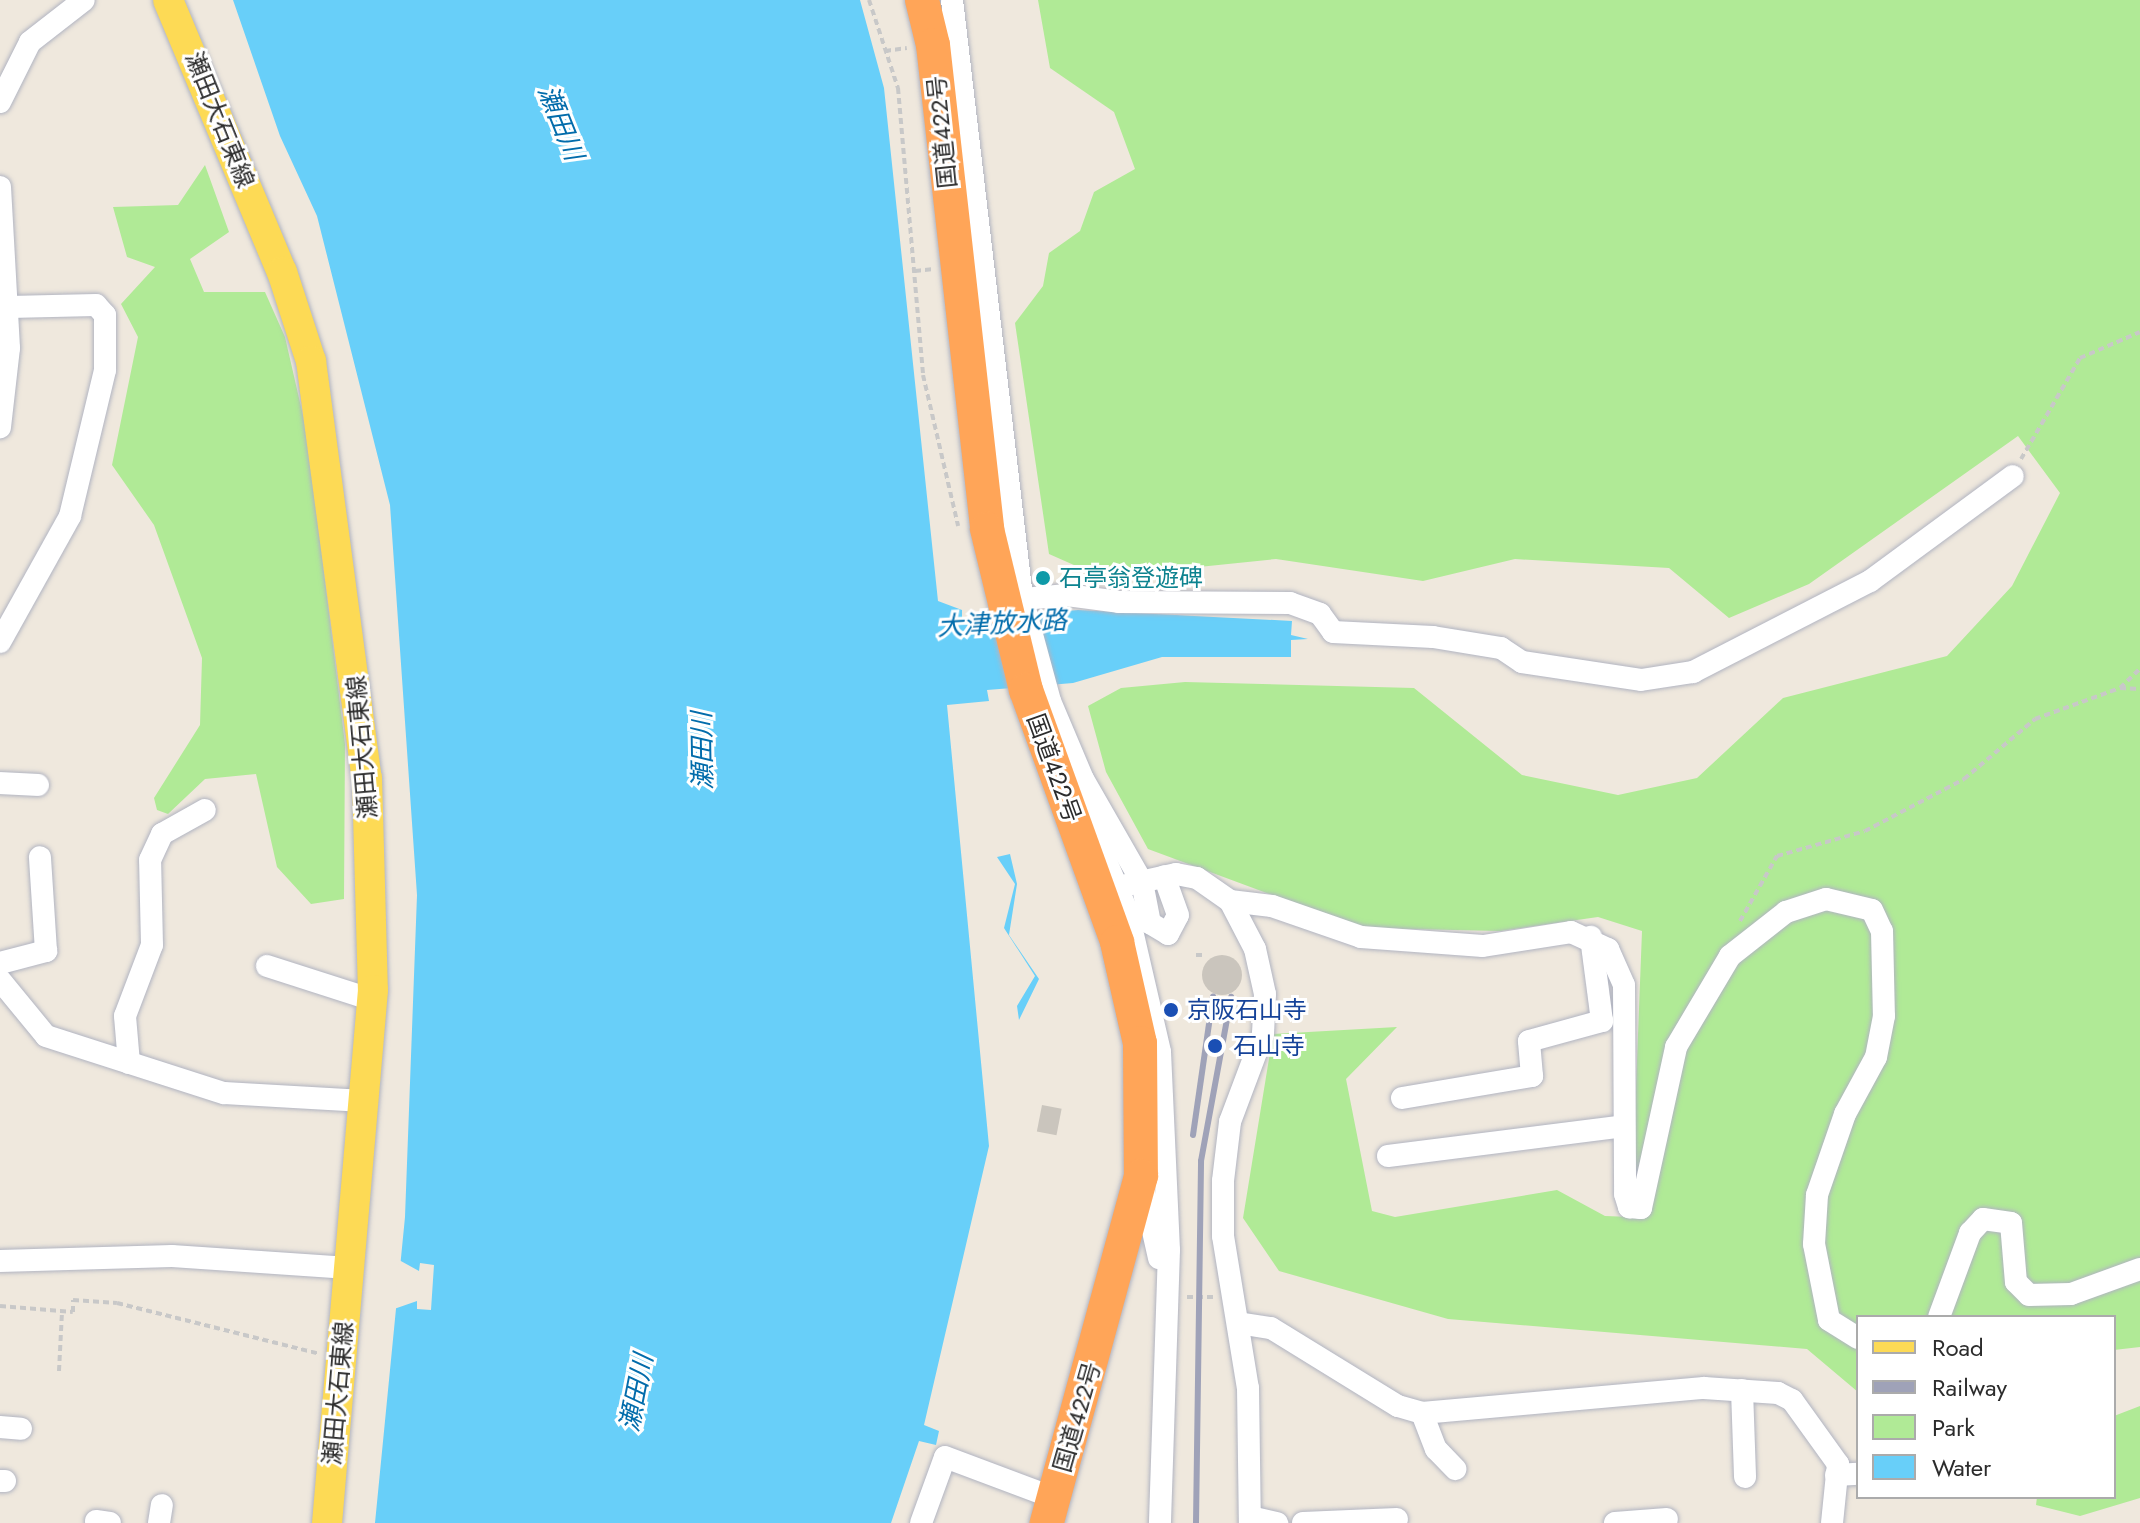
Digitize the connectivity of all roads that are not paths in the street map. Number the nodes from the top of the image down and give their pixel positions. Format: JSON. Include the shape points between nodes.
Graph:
{"nodes":[{"id":1,"x":84,"y":0,"type":"edge"},
{"id":2,"x":168,"y":0,"type":"edge"},
{"id":3,"x":922,"y":0,"type":"edge"},
{"id":4,"x":952,"y":0,"type":"edge"},
{"id":5,"x":0,"y":102,"type":"edge"},
{"id":6,"x":955,"y":114,"type":"junction"},
{"id":7,"x":0,"y":187,"type":"edge"},
{"id":8,"x":9,"y":307,"type":"junction"},
{"id":9,"x":0,"y":427,"type":"edge"},
{"id":10,"x":2013,"y":476,"type":"road end"},
{"id":11,"x":1009,"y":603,"type":"junction"},
{"id":12,"x":0,"y":642,"type":"edge"},
{"id":13,"x":0,"y":783,"type":"edge"},
{"id":14,"x":38,"y":785,"type":"dead end"},
{"id":15,"x":205,"y":810,"type":"dead end"},
{"id":16,"x":40,"y":857,"type":"dead end"},
{"id":17,"x":1164,"y":876,"type":"junction"},
{"id":18,"x":1142,"y":882,"type":"junction"},
{"id":19,"x":1110,"y":889,"type":"junction"},
{"id":20,"x":1230,"y":901,"type":"junction"},
{"id":21,"x":1591,"y":937,"type":"junction"},
{"id":22,"x":0,"y":963,"type":"edge"},
{"id":23,"x":267,"y":966,"type":"dead end"},
{"id":24,"x":0,"y":980,"type":"edge"},
{"id":25,"x":373,"y":1000,"type":"junction"},
{"id":26,"x":129,"y":1063,"type":"junction"},
{"id":27,"x":1402,"y":1098,"type":"dead end"},
{"id":28,"x":364,"y":1101,"type":"junction"},
{"id":29,"x":1624,"y":1126,"type":"junction"},
{"id":30,"x":1388,"y":1156,"type":"dead end"},
{"id":31,"x":1141,"y":1176,"type":"junction"},
{"id":32,"x":0,"y":1261,"type":"edge"},
{"id":33,"x":349,"y":1268,"type":"junction"},
{"id":34,"x":2140,"y":1269,"type":"edge"},
{"id":35,"x":1171,"y":1289,"type":"junction"},
{"id":36,"x":1236,"y":1314,"type":"junction"},
{"id":37,"x":1940,"y":1315,"type":"edge"},
{"id":38,"x":1856,"y":1337,"type":"edge"},
{"id":39,"x":1742,"y":1390,"type":"junction"},
{"id":40,"x":1422,"y":1413,"type":"junction"},
{"id":41,"x":1455,"y":1469,"type":"dead end"},
{"id":42,"x":1847,"y":1475,"type":"edge"},
{"id":43,"x":1745,"y":1477,"type":"dead end"},
{"id":44,"x":1050,"y":1510,"type":"edge"},
{"id":45,"x":1397,"y":1519,"type":"dead end"},
{"id":46,"x":1667,"y":1519,"type":"dead end"},
{"id":47,"x":1250,"y":1520,"type":"edge"},
{"id":48,"x":327,"y":1523,"type":"edge"},
{"id":49,"x":921,"y":1523,"type":"edge"},
{"id":50,"x":1160,"y":1523,"type":"edge"},
{"id":51,"x":1277,"y":1523,"type":"edge"},
{"id":52,"x":1303,"y":1523,"type":"edge"},
{"id":53,"x":1615,"y":1523,"type":"edge"},
{"id":54,"x":1832,"y":1523,"type":"edge"}],
"edges":[{"from":1,"to":5,"type":"street","via":[[30,42]]},
{"from":2,"to":25,"type":"main road","name":"瀬田大石東線","via":[[282,272],[311,361],[367,778]]},
{"from":3,"to":6,"type":"highway","name":"国道422号"},
{"from":4,"to":6,"type":"street"},
{"from":6,"to":11,"type":"highway","name":"国道422号","via":[[973,448]]},
{"from":7,"to":8,"type":"street"},
{"from":8,"to":9,"type":"street"},
{"from":8,"to":12,"type":"street","via":[[96,305],[105,315],[105,370],[70,516]]},
{"from":10,"to":11,"type":"street","via":[[1870,581],[1693,672],[1641,680],[1522,662],[1501,648],[1433,637],[1333,632],[1320,614],[1290,603]]},
{"from":11,"to":18,"type":"street","via":[[1083,779]]},
{"from":11,"to":19,"type":"highway","name":"国道422号","via":[[1026,690],[1057,780]]},
{"from":13,"to":14,"type":"street"},
{"from":15,"to":26,"type":"street","via":[[162,834],[150,860],[152,945],[125,1016]]},
{"from":16,"to":22,"type":"street","via":[[46,951]]},
{"from":17,"to":18,"type":"street"},
{"from":17,"to":18,"type":"street","via":[[1178,915],[1168,934],[1150,923]]},
{"from":17,"to":20,"type":"street","via":[[1197,878]]},
{"from":18,"to":19,"type":"street"},
{"from":19,"to":31,"type":"highway","name":"国道422号","via":[[1140,1043]]},
{"from":19,"to":35,"type":"street","via":[[1160,1052]]},
{"from":20,"to":21,"type":"street","via":[[1272,906],[1361,937],[1483,946],[1571,932]]},
{"from":20,"to":36,"type":"street","via":[[1255,949],[1265,994],[1263,1034],[1230,1122],[1223,1181]]},
{"from":21,"to":27,"type":"street","via":[[1602,1021],[1529,1041],[1532,1076]]},
{"from":21,"to":29,"type":"street","via":[[1620,965],[1624,985]]},
{"from":23,"to":25,"type":"street"},
{"from":24,"to":26,"type":"street","via":[[37,1030]]},
{"from":25,"to":28,"type":"main road","name":"瀬田大石東線"},
{"from":26,"to":28,"type":"street","via":[[248,1097]]},
{"from":28,"to":33,"type":"main road","name":"瀬田大石東線"},
{"from":29,"to":30,"type":"street"},
{"from":29,"to":38,"type":"street","via":[[1625,1194],[1629,1207],[1641,1208],[1676,1047],[1730,956],[1786,912],[1826,899],[1872,910],[1882,931],[1884,1016],[1876,1057],[1845,1114],[1817,1195],[1814,1244],[1829,1320]]},
{"from":31,"to":35,"type":"street"},
{"from":31,"to":44,"type":"highway","name":"国道422号"},
{"from":32,"to":33,"type":"street","via":[[172,1256]]},
{"from":33,"to":48,"type":"main road","name":"瀬田大石東線"},
{"from":34,"to":37,"type":"street","via":[[2071,1294],[2029,1295],[2016,1282],[2011,1223],[1983,1219],[1970,1233]]},
{"from":35,"to":50,"type":"street"},
{"from":36,"to":40,"type":"street","via":[[1271,1328],[1398,1406]]},
{"from":36,"to":47,"type":"street","via":[[1248,1388]]},
{"from":39,"to":40,"type":"street","via":[[1603,1394]]},
{"from":39,"to":42,"type":"street","via":[[1792,1400]]},
{"from":39,"to":43,"type":"street"},
{"from":40,"to":41,"type":"street","via":[[1436,1449]]},
{"from":42,"to":54,"type":"street"},
{"from":44,"to":49,"type":"street","via":[[945,1457]]},
{"from":45,"to":52,"type":"street"},
{"from":46,"to":53,"type":"street"},
{"from":47,"to":51,"type":"street"}]}
